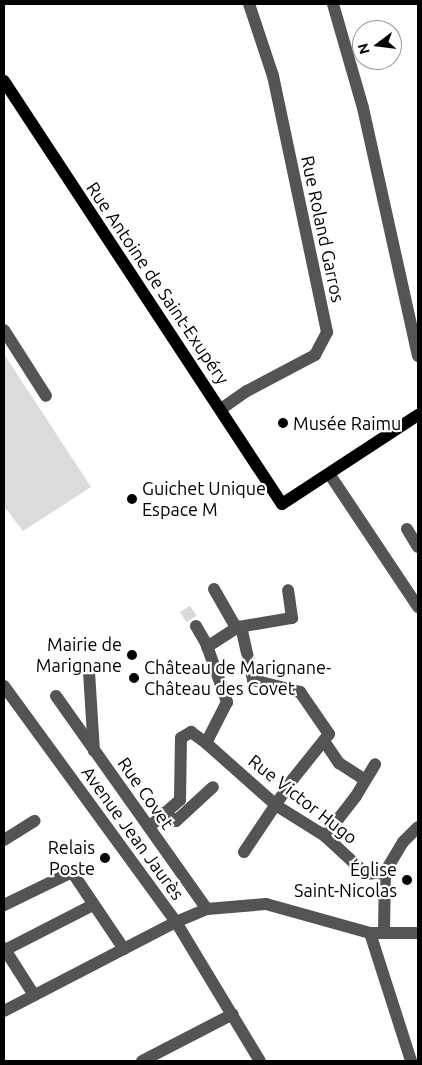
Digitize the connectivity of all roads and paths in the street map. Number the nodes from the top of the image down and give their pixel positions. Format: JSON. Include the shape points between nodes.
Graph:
{"nodes":[{"id":1,"x":249,"y":4,"type":"edge"},
{"id":2,"x":333,"y":4,"type":"edge"},
{"id":3,"x":4,"y":81,"type":"edge"},
{"id":4,"x":4,"y":330,"type":"edge"},
{"id":5,"x":418,"y":356,"type":"edge"},
{"id":6,"x":46,"y":396,"type":"dead end"},
{"id":7,"x":221,"y":408,"type":"junction"},
{"id":8,"x":418,"y":415,"type":"edge"},
{"id":9,"x":330,"y":475,"type":"junction"},
{"id":10,"x":407,"y":530,"type":"dead end"},
{"id":11,"x":418,"y":547,"type":"edge"},
{"id":12,"x":214,"y":589,"type":"dead end"},
{"id":13,"x":288,"y":590,"type":"dead end"},
{"id":14,"x":418,"y":606,"type":"edge"},
{"id":15,"x":196,"y":626,"type":"tunnel mouth"},
{"id":16,"x":238,"y":628,"type":"junction"},
{"id":17,"x":207,"y":646,"type":"junction"},
{"id":18,"x":88,"y":672,"type":"dead end"},
{"id":19,"x":4,"y":686,"type":"edge"},
{"id":20,"x":56,"y":696,"type":"dead end"},
{"id":21,"x":326,"y":738,"type":"junction"},
{"id":22,"x":206,"y":743,"type":"junction"},
{"id":23,"x":94,"y":751,"type":"junction"},
{"id":24,"x":375,"y":764,"type":"dead end"},
{"id":25,"x":365,"y":780,"type":"junction"},
{"id":26,"x":213,"y":787,"type":"dead end"},
{"id":27,"x":277,"y":806,"type":"junction"},
{"id":28,"x":164,"y":814,"type":"junction"},
{"id":29,"x":34,"y":821,"type":"dead end"},
{"id":30,"x":149,"y":827,"type":"junction"},
{"id":31,"x":418,"y":827,"type":"edge"},
{"id":32,"x":325,"y":836,"type":"junction"},
{"id":33,"x":4,"y":840,"type":"edge"},
{"id":34,"x":244,"y":852,"type":"dead end"},
{"id":35,"x":385,"y":872,"type":"junction"},
{"id":36,"x":4,"y":905,"type":"edge"},
{"id":37,"x":93,"y":905,"type":"junction"},
{"id":38,"x":207,"y":909,"type":"junction"},
{"id":39,"x":176,"y":922,"type":"junction"},
{"id":40,"x":370,"y":933,"type":"junction"},
{"id":41,"x":384,"y":933,"type":"junction"},
{"id":42,"x":418,"y":933,"type":"edge"},
{"id":43,"x":4,"y":949,"type":"edge"},
{"id":44,"x":124,"y":949,"type":"junction"},
{"id":45,"x":34,"y":995,"type":"junction"},
{"id":46,"x":4,"y":1011,"type":"edge"},
{"id":47,"x":233,"y":1014,"type":"junction"},
{"id":48,"x":142,"y":1061,"type":"edge"},
{"id":49,"x":260,"y":1061,"type":"edge"},
{"id":50,"x":411,"y":1061,"type":"edge"}],
"edges":[{"from":1,"to":7,"type":"street","name":"Rue Roland Garros","via":[[273,76],[327,332],[315,355],[246,391]]},
{"from":2,"to":5,"type":"street","via":[[363,108]]},
{"from":3,"to":7,"type":"main road","name":"Rue Antoine de Saint-Exupéry"},
{"from":4,"to":6,"type":"street"},
{"from":7,"to":9,"type":"main road","name":"Rue Antoine de Saint-Exupéry","via":[[282,504]]},
{"from":8,"to":9,"type":"main road"},
{"from":9,"to":14,"type":"street"},
{"from":10,"to":11,"type":"street"},
{"from":12,"to":16,"type":"street"},
{"from":13,"to":16,"type":"street","via":[[292,618]]},
{"from":15,"to":17,"type":"street"},
{"from":16,"to":17,"type":"street"},
{"from":16,"to":21,"type":"street","via":[[242,631],[254,680],[300,692]]},
{"from":17,"to":22,"type":"street","via":[[227,702]]},
{"from":18,"to":23,"type":"street"},
{"from":19,"to":39,"type":"street","name":"Avenue Jean Jaurès"},
{"from":20,"to":23,"type":"street","name":"Rue Covet"},
{"from":21,"to":25,"type":"street","via":[[339,763]]},
{"from":21,"to":27,"type":"street","via":[[293,779]]},
{"from":22,"to":27,"type":"street","name":"Rue Victor Hugo"},
{"from":22,"to":28,"type":"street","name":"Rue Victor Hugo","via":[[191,732],[181,738],[180,800]]},
{"from":23,"to":30,"type":"street","name":"Rue Covet"},
{"from":24,"to":25,"type":"street"},
{"from":25,"to":32,"type":"street"},
{"from":26,"to":28,"type":"street","via":[[176,821]]},
{"from":27,"to":32,"type":"street","name":"Rue Victor Hugo"},
{"from":27,"to":34,"type":"street"},
{"from":28,"to":30,"type":"street"},
{"from":29,"to":33,"type":"street"},
{"from":30,"to":38,"type":"street","name":"Rue Covet"},
{"from":31,"to":35,"type":"street","via":[[403,842]]},
{"from":32,"to":35,"type":"street","name":"Rue Victor Hugo","via":[[366,874]]},
{"from":35,"to":41,"type":"street"},
{"from":36,"to":37,"type":"street","via":[[72,872]]},
{"from":37,"to":43,"type":"street"},
{"from":37,"to":44,"type":"street"},
{"from":38,"to":39,"type":"street","name":"Avenue Jean Jaurès"},
{"from":38,"to":40,"type":"street","name":"Avenue Jean Jaurès","via":[[266,904]]},
{"from":39,"to":44,"type":"street"},
{"from":39,"to":47,"type":"street"},
{"from":40,"to":41,"type":"street","name":"Avenue Jean Jaurès"},
{"from":40,"to":50,"type":"street"},
{"from":41,"to":42,"type":"street","name":"Avenue Jean Jaurès"},
{"from":43,"to":45,"type":"street"},
{"from":44,"to":45,"type":"street"},
{"from":45,"to":46,"type":"street"},
{"from":47,"to":48,"type":"street"},
{"from":47,"to":49,"type":"street"}]}
